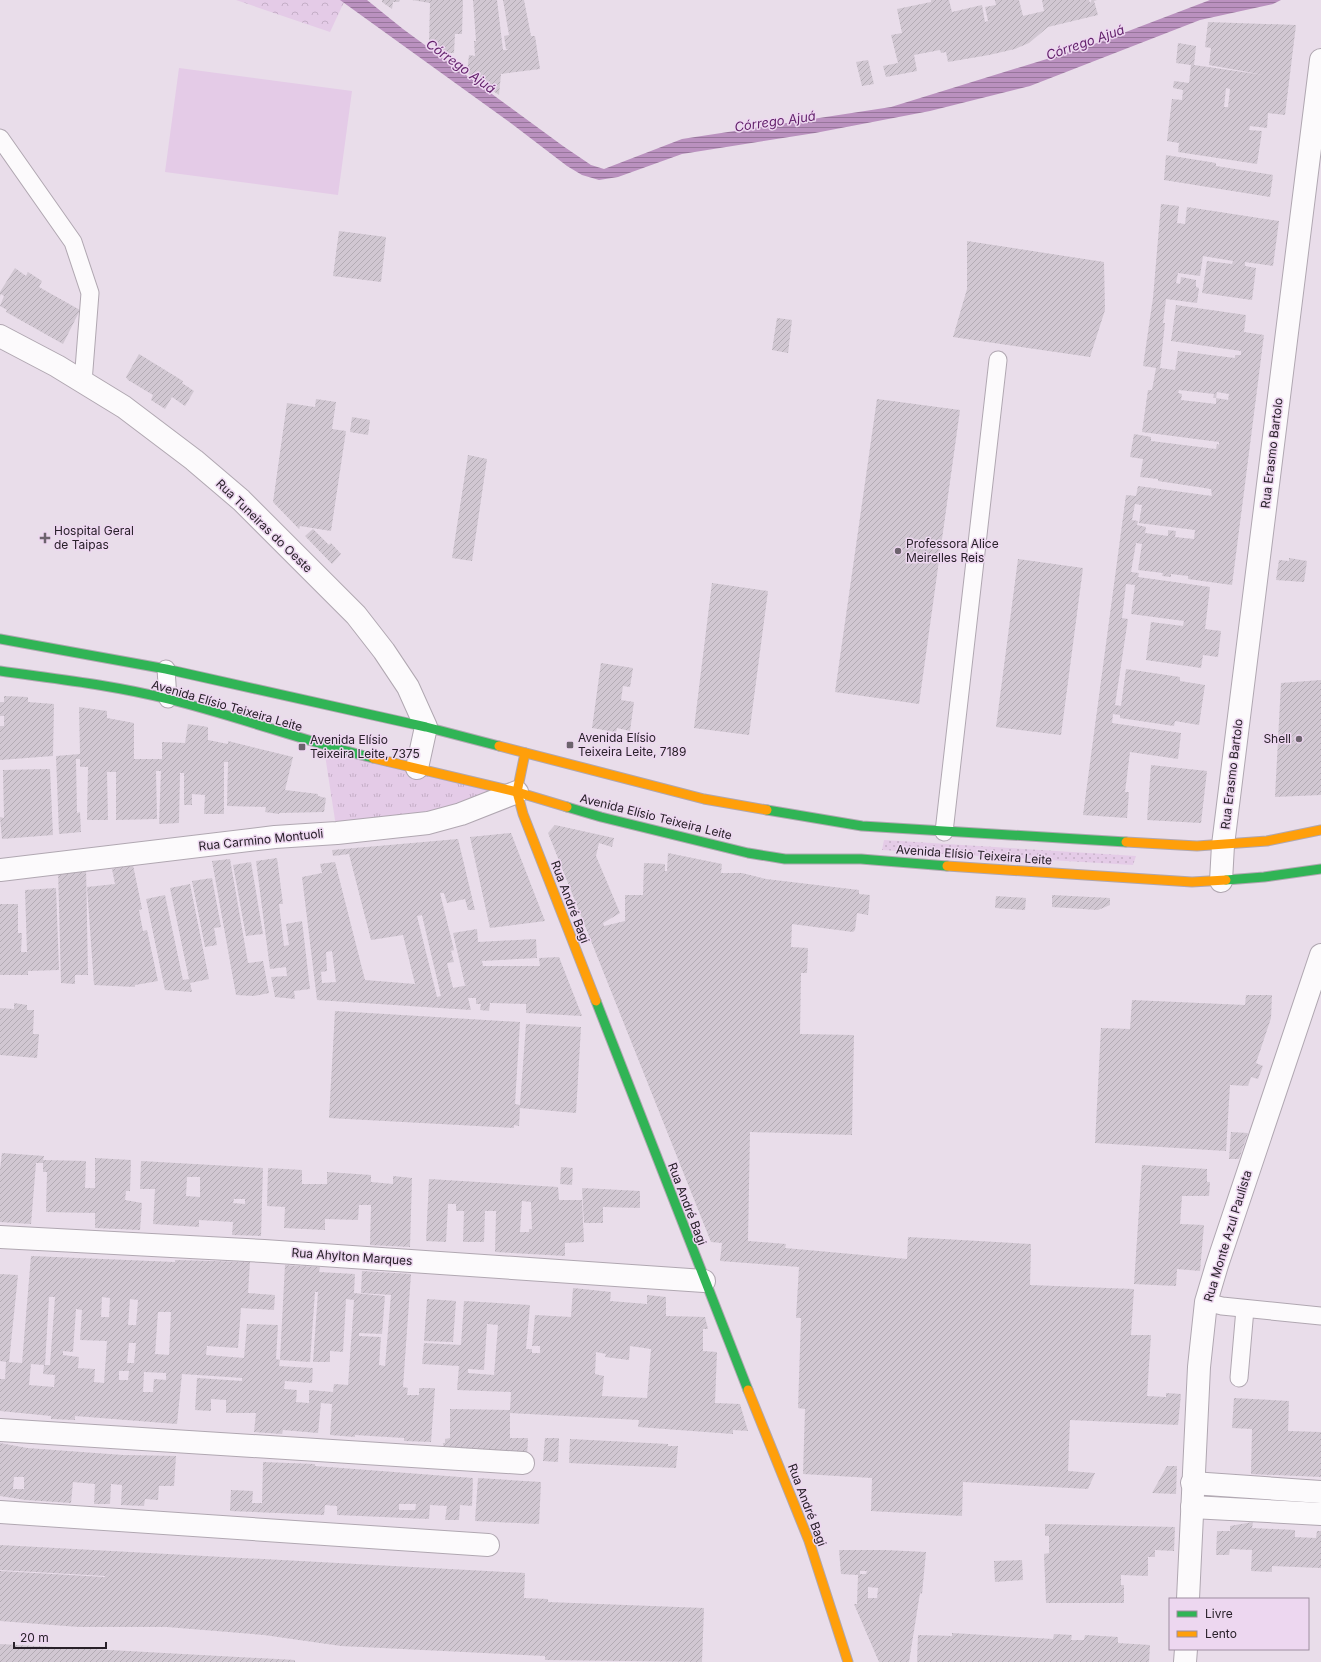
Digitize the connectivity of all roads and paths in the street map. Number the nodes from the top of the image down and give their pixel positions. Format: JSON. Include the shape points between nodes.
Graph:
{"nodes":[{"id":1,"x":1321,"y":60,"type":"edge"},
{"id":2,"x":0,"y":138,"type":"edge"},
{"id":3,"x":0,"y":336,"type":"edge"},
{"id":4,"x":998,"y":360,"type":"dead end"},
{"id":5,"x":83,"y":382,"type":"junction"},
{"id":6,"x":0,"y":639,"type":"edge"},
{"id":7,"x":166,"y":669,"type":"junction"},
{"id":8,"x":0,"y":671,"type":"edge"},
{"id":9,"x":168,"y":699,"type":"junction"},
{"id":10,"x":426,"y":727,"type":"junction"},
{"id":11,"x":525,"y":753,"type":"junction"},
{"id":12,"x":417,"y":768,"type":"junction"},
{"id":13,"x":517,"y":792,"type":"junction"},
{"id":14,"x":1321,"y":830,"type":"edge"},
{"id":15,"x":944,"y":832,"type":"junction"},
{"id":16,"x":1223,"y":845,"type":"junction"},
{"id":17,"x":1321,"y":869,"type":"edge"},
{"id":18,"x":0,"y":870,"type":"edge"},
{"id":19,"x":1221,"y":881,"type":"junction"},
{"id":20,"x":1321,"y":955,"type":"edge"},
{"id":21,"x":0,"y":1237,"type":"edge"},
{"id":22,"x":704,"y":1281,"type":"junction"},
{"id":23,"x":1206,"y":1302,"type":"junction"},
{"id":24,"x":1245,"y":1309,"type":"junction"},
{"id":25,"x":1321,"y":1316,"type":"edge"},
{"id":26,"x":1239,"y":1378,"type":"dead end"},
{"id":27,"x":0,"y":1430,"type":"edge"},
{"id":28,"x":522,"y":1464,"type":"dead end"},
{"id":29,"x":1192,"y":1483,"type":"junction"},
{"id":30,"x":1321,"y":1492,"type":"edge"},
{"id":31,"x":1192,"y":1507,"type":"junction"},
{"id":32,"x":0,"y":1512,"type":"edge"},
{"id":33,"x":1321,"y":1514,"type":"edge"},
{"id":34,"x":488,"y":1545,"type":"dead end"},
{"id":35,"x":1188,"y":1598,"type":"edge"},
{"id":36,"x":1186,"y":1650,"type":"edge"},
{"id":37,"x":848,"y":1662,"type":"edge"},
{"id":38,"x":1185,"y":1662,"type":"edge"}],
"edges":[{"from":1,"to":16,"type":"street","name":"Rua Erasmo Bartolo"},
{"from":2,"to":5,"type":"lane","via":[[73,242],[90,293]]},
{"from":3,"to":5,"type":"street","name":"Rua Tuneiras do Oeste"},
{"from":4,"to":15,"type":"lane"},
{"from":5,"to":10,"type":"street","name":"Rua Tuneiras do Oeste","via":[[124,407],[194,460],[241,500],[356,615],[408,687]]},
{"from":6,"to":7,"type":"main road","name":"Avenida Elísio Teixeira Leite"},
{"from":7,"to":9,"type":"lane"},
{"from":7,"to":10,"type":"main road","name":"Avenida Elísio Teixeira Leite"},
{"from":8,"to":9,"type":"main road","name":"Avenida Elísio Teixeira Leite","via":[[85,683]]},
{"from":9,"to":12,"type":"main road","name":"Avenida Elísio Teixeira Leite","via":[[333,748]]},
{"from":10,"to":11,"type":"main road","name":"Avenida Elísio Teixeira Leite"},
{"from":10,"to":12,"type":"street"},
{"from":11,"to":13,"type":"main road","name":"Rua André Bagi"},
{"from":11,"to":15,"type":"main road","name":"Avenida Elísio Teixeira Leite","via":[[704,799],[862,826]]},
{"from":12,"to":13,"type":"main road","name":"Avenida Elísio Teixeira Leite"},
{"from":13,"to":18,"type":"street","name":"Rua Carmino Montuoli","via":[[461,814],[428,823],[268,838]]},
{"from":13,"to":19,"type":"main road","name":"Avenida Elísio Teixeira Leite","via":[[601,817],[748,853],[785,859],[861,859],[1192,882]]},
{"from":13,"to":22,"type":"main road","name":"Rua André Bagi","via":[[523,814]]},
{"from":14,"to":16,"type":"main road","name":"Avenida Elísio Teixeira Leite","via":[[1267,842]]},
{"from":15,"to":16,"type":"main road","name":"Avenida Elísio Teixeira Leite","via":[[1197,846]]},
{"from":16,"to":19,"type":"street","name":"Rua Erasmo Bartolo"},
{"from":17,"to":19,"type":"main road","name":"Avenida Elísio Teixeira Leite","via":[[1299,874]]},
{"from":20,"to":23,"type":"street","name":"Rua Monte Azul Paulista"},
{"from":21,"to":22,"type":"street","name":"Rua Ahylton Marques","via":[[264,1251]]},
{"from":22,"to":37,"type":"main road","name":"Rua André Bagi","via":[[809,1540]]},
{"from":23,"to":24,"type":"lane"},
{"from":23,"to":29,"type":"street","name":"Rua Monte Azul Paulista"},
{"from":24,"to":25,"type":"lane"},
{"from":24,"to":26,"type":"lane"},
{"from":27,"to":28,"type":"street"},
{"from":29,"to":30,"type":"street"},
{"from":29,"to":31,"type":"street","name":"Rua Monte Azul Paulista"},
{"from":31,"to":33,"type":"street"},
{"from":31,"to":35,"type":"street","name":"Rua Monte Azul Paulista"},
{"from":32,"to":34,"type":"street"},
{"from":36,"to":38,"type":"street"}]}
